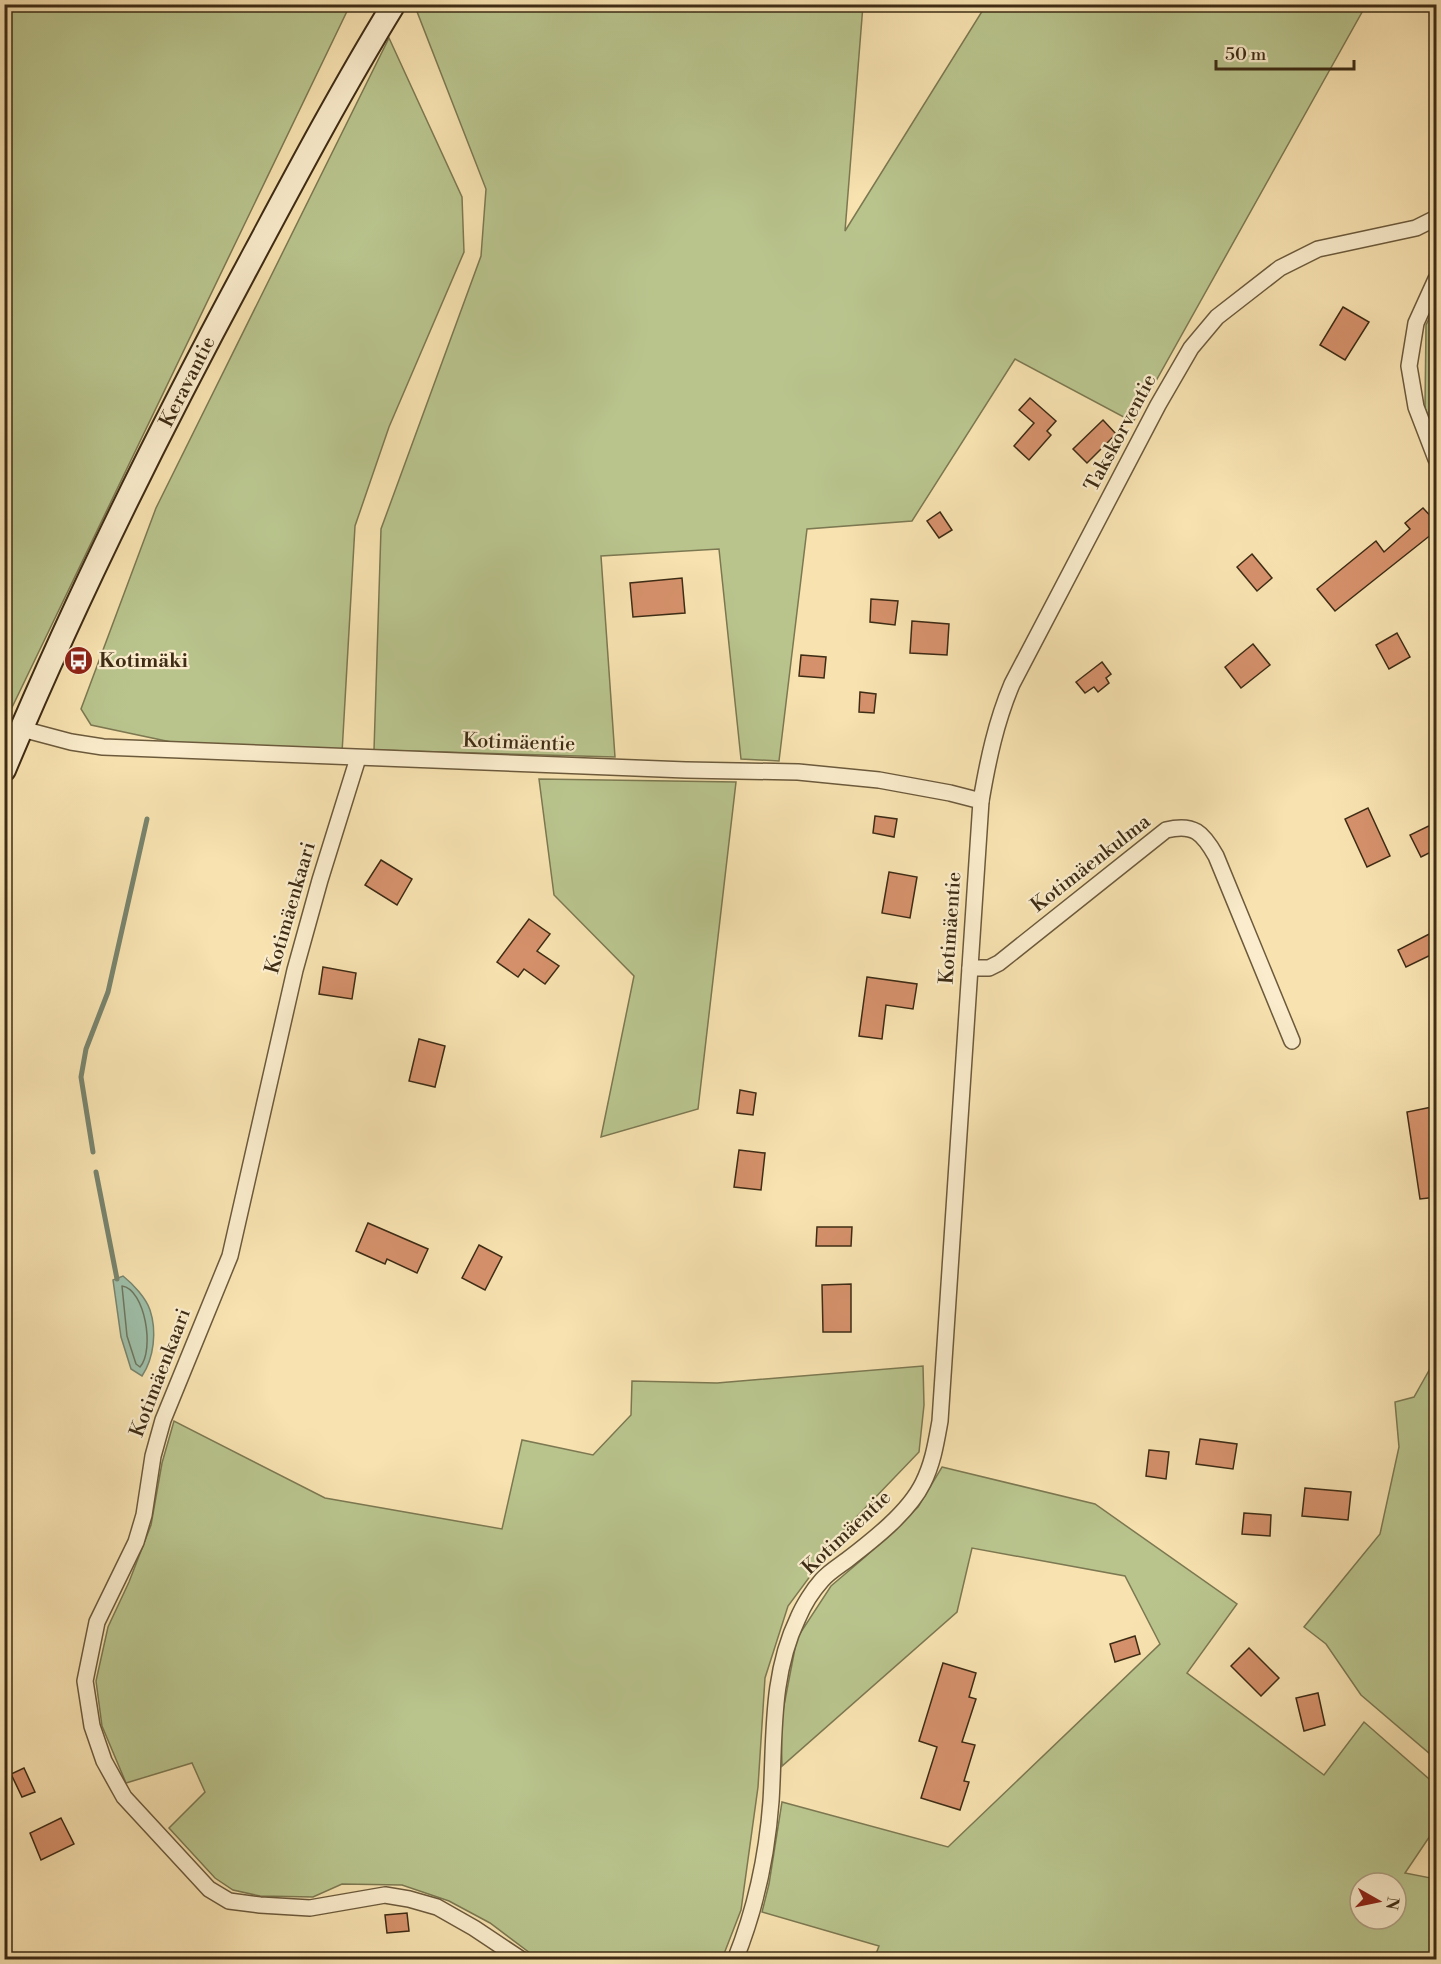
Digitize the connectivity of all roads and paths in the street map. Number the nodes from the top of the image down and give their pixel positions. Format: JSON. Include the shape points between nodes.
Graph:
{"nodes":[{"id":1,"x":393,"y":4,"type":"edge"},
{"id":2,"x":1437,"y":218,"type":"edge"},
{"id":3,"x":1437,"y":279,"type":"edge"},
{"id":4,"x":1437,"y":459,"type":"edge"},
{"id":5,"x":22,"y":729,"type":"junction"},
{"id":6,"x":358,"y":758,"type":"junction"},
{"id":7,"x":4,"y":770,"type":"edge"},
{"id":8,"x":981,"y":801,"type":"junction"},
{"id":9,"x":970,"y":968,"type":"junction"},
{"id":10,"x":1292,"y":1041,"type":"dead end"},
{"id":11,"x":522,"y":1959,"type":"edge"},
{"id":12,"x":735,"y":1959,"type":"edge"}],
"edges":[{"from":1,"to":5,"type":"main road","name":"Keravantie","via":[[198,359],[97,562]]},
{"from":2,"to":8,"type":"street","name":"Takskorventie","via":[[1416,228],[1318,249],[1280,268],[1217,317],[1191,348],[1012,684],[1000,712]]},
{"from":3,"to":4,"type":"street","via":[[1416,323],[1409,366],[1416,407]]},
{"from":5,"to":6,"type":"street","name":"Kotimäentie","via":[[103,747]]},
{"from":5,"to":7,"type":"main road","name":"Keravantie"},
{"from":6,"to":8,"type":"street","name":"Kotimäentie","via":[[798,772],[879,780]]},
{"from":6,"to":11,"type":"street","name":"Kotimäenkaari","via":[[295,970],[230,1256],[163,1420],[136,1542],[97,1622],[85,1681],[92,1726],[104,1761],[124,1797],[209,1889],[229,1901],[300,1908],[385,1895],[409,1899],[437,1907]]},
{"from":8,"to":9,"type":"street","name":"Kotimäentie"},
{"from":9,"to":10,"type":"street","name":"Kotimäenkulma","via":[[989,968],[999,963],[1166,830],[1194,830],[1206,838],[1216,856]]},
{"from":9,"to":12,"type":"street","name":"Kotimäentie","via":[[934,1456],[922,1485],[907,1506],[822,1580],[798,1616],[787,1643],[774,1721],[771,1802],[761,1881]]}]}
